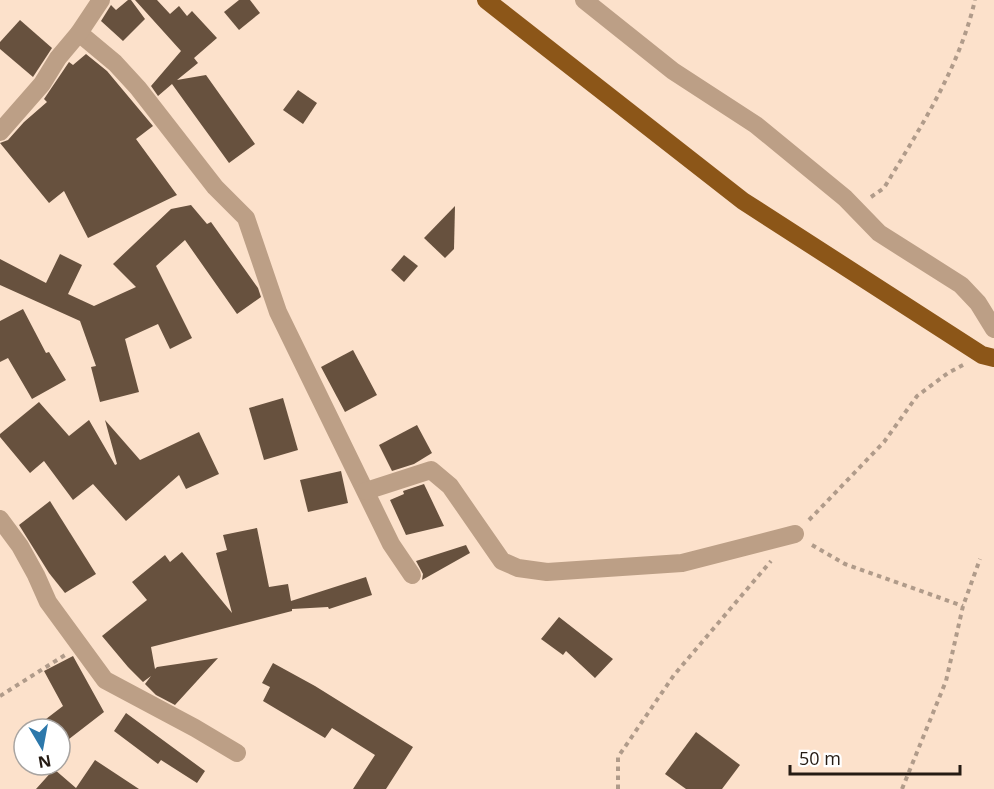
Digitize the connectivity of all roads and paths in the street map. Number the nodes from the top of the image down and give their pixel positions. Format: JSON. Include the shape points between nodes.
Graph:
{"nodes":[{"id":1,"x":101,"y":0,"type":"edge"},
{"id":2,"x":486,"y":0,"type":"edge"},
{"id":3,"x":584,"y":0,"type":"edge"},
{"id":4,"x":975,"y":0,"type":"edge"},
{"id":5,"x":79,"y":33,"type":"junction"},
{"id":6,"x":0,"y":132,"type":"edge"},
{"id":7,"x":845,"y":198,"type":"junction"},
{"id":8,"x":994,"y":329,"type":"edge"},
{"id":9,"x":988,"y":356,"type":"edge"},
{"id":10,"x":366,"y":491,"type":"junction"},
{"id":11,"x":0,"y":519,"type":"edge"},
{"id":12,"x":795,"y":534,"type":"junction"},
{"id":13,"x":980,"y":559,"type":"dead end"},
{"id":14,"x":772,"y":561,"type":"dead end"},
{"id":15,"x":411,"y":575,"type":"dead end"},
{"id":16,"x":963,"y":606,"type":"junction"},
{"id":17,"x":81,"y":644,"type":"junction"},
{"id":18,"x":0,"y":696,"type":"edge"},
{"id":19,"x":237,"y":753,"type":"dead end"},
{"id":20,"x":618,"y":789,"type":"edge"},
{"id":21,"x":902,"y":789,"type":"edge"}],
"edges":[{"from":1,"to":5,"type":"street"},
{"from":2,"to":9,"type":"highway","via":[[743,201]]},
{"from":3,"to":7,"type":"street","via":[[674,71],[756,125]]},
{"from":4,"to":7,"type":"path","via":[[939,96],[884,188],[865,201]]},
{"from":5,"to":6,"type":"street","via":[[28,102]]},
{"from":5,"to":10,"type":"street","via":[[116,63],[215,187],[246,218],[278,312]]},
{"from":7,"to":8,"type":"street","via":[[879,233],[961,285]]},
{"from":9,"to":12,"type":"path","via":[[948,373],[917,396],[884,442]]},
{"from":10,"to":12,"type":"street","via":[[431,470],[450,486],[502,561],[518,568],[547,572],[682,563]]},
{"from":10,"to":15,"type":"street"},
{"from":11,"to":17,"type":"street","via":[[20,546],[48,602]]},
{"from":12,"to":16,"type":"path","via":[[844,564]]},
{"from":13,"to":16,"type":"path"},
{"from":14,"to":20,"type":"path","via":[[674,675],[618,757]]},
{"from":16,"to":21,"type":"path","via":[[946,681]]},
{"from":17,"to":18,"type":"path"},
{"from":17,"to":19,"type":"street","via":[[105,680]]}]}
